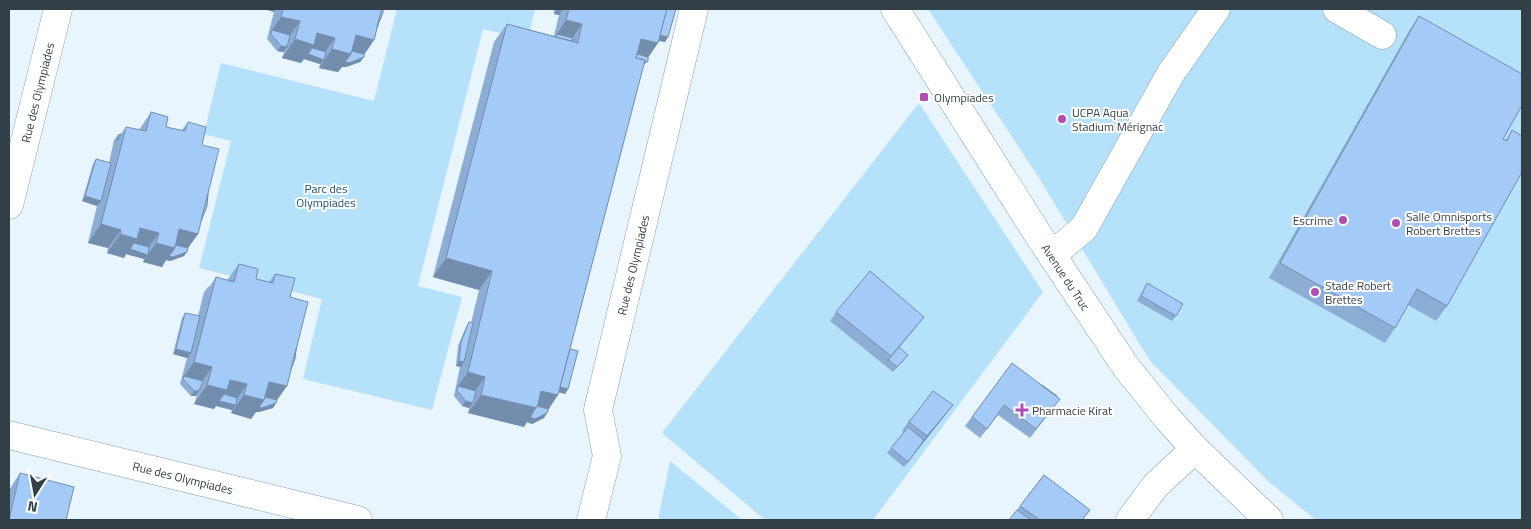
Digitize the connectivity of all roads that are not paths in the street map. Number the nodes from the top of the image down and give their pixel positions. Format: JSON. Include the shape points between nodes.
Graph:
{"nodes":[{"id":1,"x":58,"y":9,"type":"edge"},
{"id":2,"x":694,"y":9,"type":"edge"},
{"id":3,"x":895,"y":9,"type":"edge"},
{"id":4,"x":1216,"y":9,"type":"edge"},
{"id":5,"x":1337,"y":9,"type":"edge"},
{"id":6,"x":1382,"y":35,"type":"dead end"},
{"id":7,"x":9,"y":205,"type":"edge"},
{"id":8,"x":1052,"y":255,"type":"junction"},
{"id":9,"x":9,"y":435,"type":"edge"},
{"id":10,"x":1195,"y":449,"type":"junction"},
{"id":11,"x":358,"y":520,"type":"edge"},
{"id":12,"x":591,"y":520,"type":"edge"},
{"id":13,"x":1130,"y":520,"type":"edge"},
{"id":14,"x":1269,"y":520,"type":"edge"}],
"edges":[{"from":1,"to":7,"type":"street","name":"Rue des Olympiades"},
{"from":2,"to":12,"type":"street","name":"Rue des Olympiades","via":[[598,410],[608,456]]},
{"from":3,"to":8,"type":"street","name":"Avenue du Truc"},
{"from":4,"to":8,"type":"street","via":[[1172,73],[1084,228]]},
{"from":5,"to":6,"type":"street"},
{"from":8,"to":10,"type":"street","name":"Avenue du Truc","via":[[1126,368]]},
{"from":9,"to":11,"type":"street","name":"Rue des Olympiades"},
{"from":10,"to":13,"type":"street","via":[[1155,486]]},
{"from":10,"to":14,"type":"street","name":"Avenue du Truc"}]}
